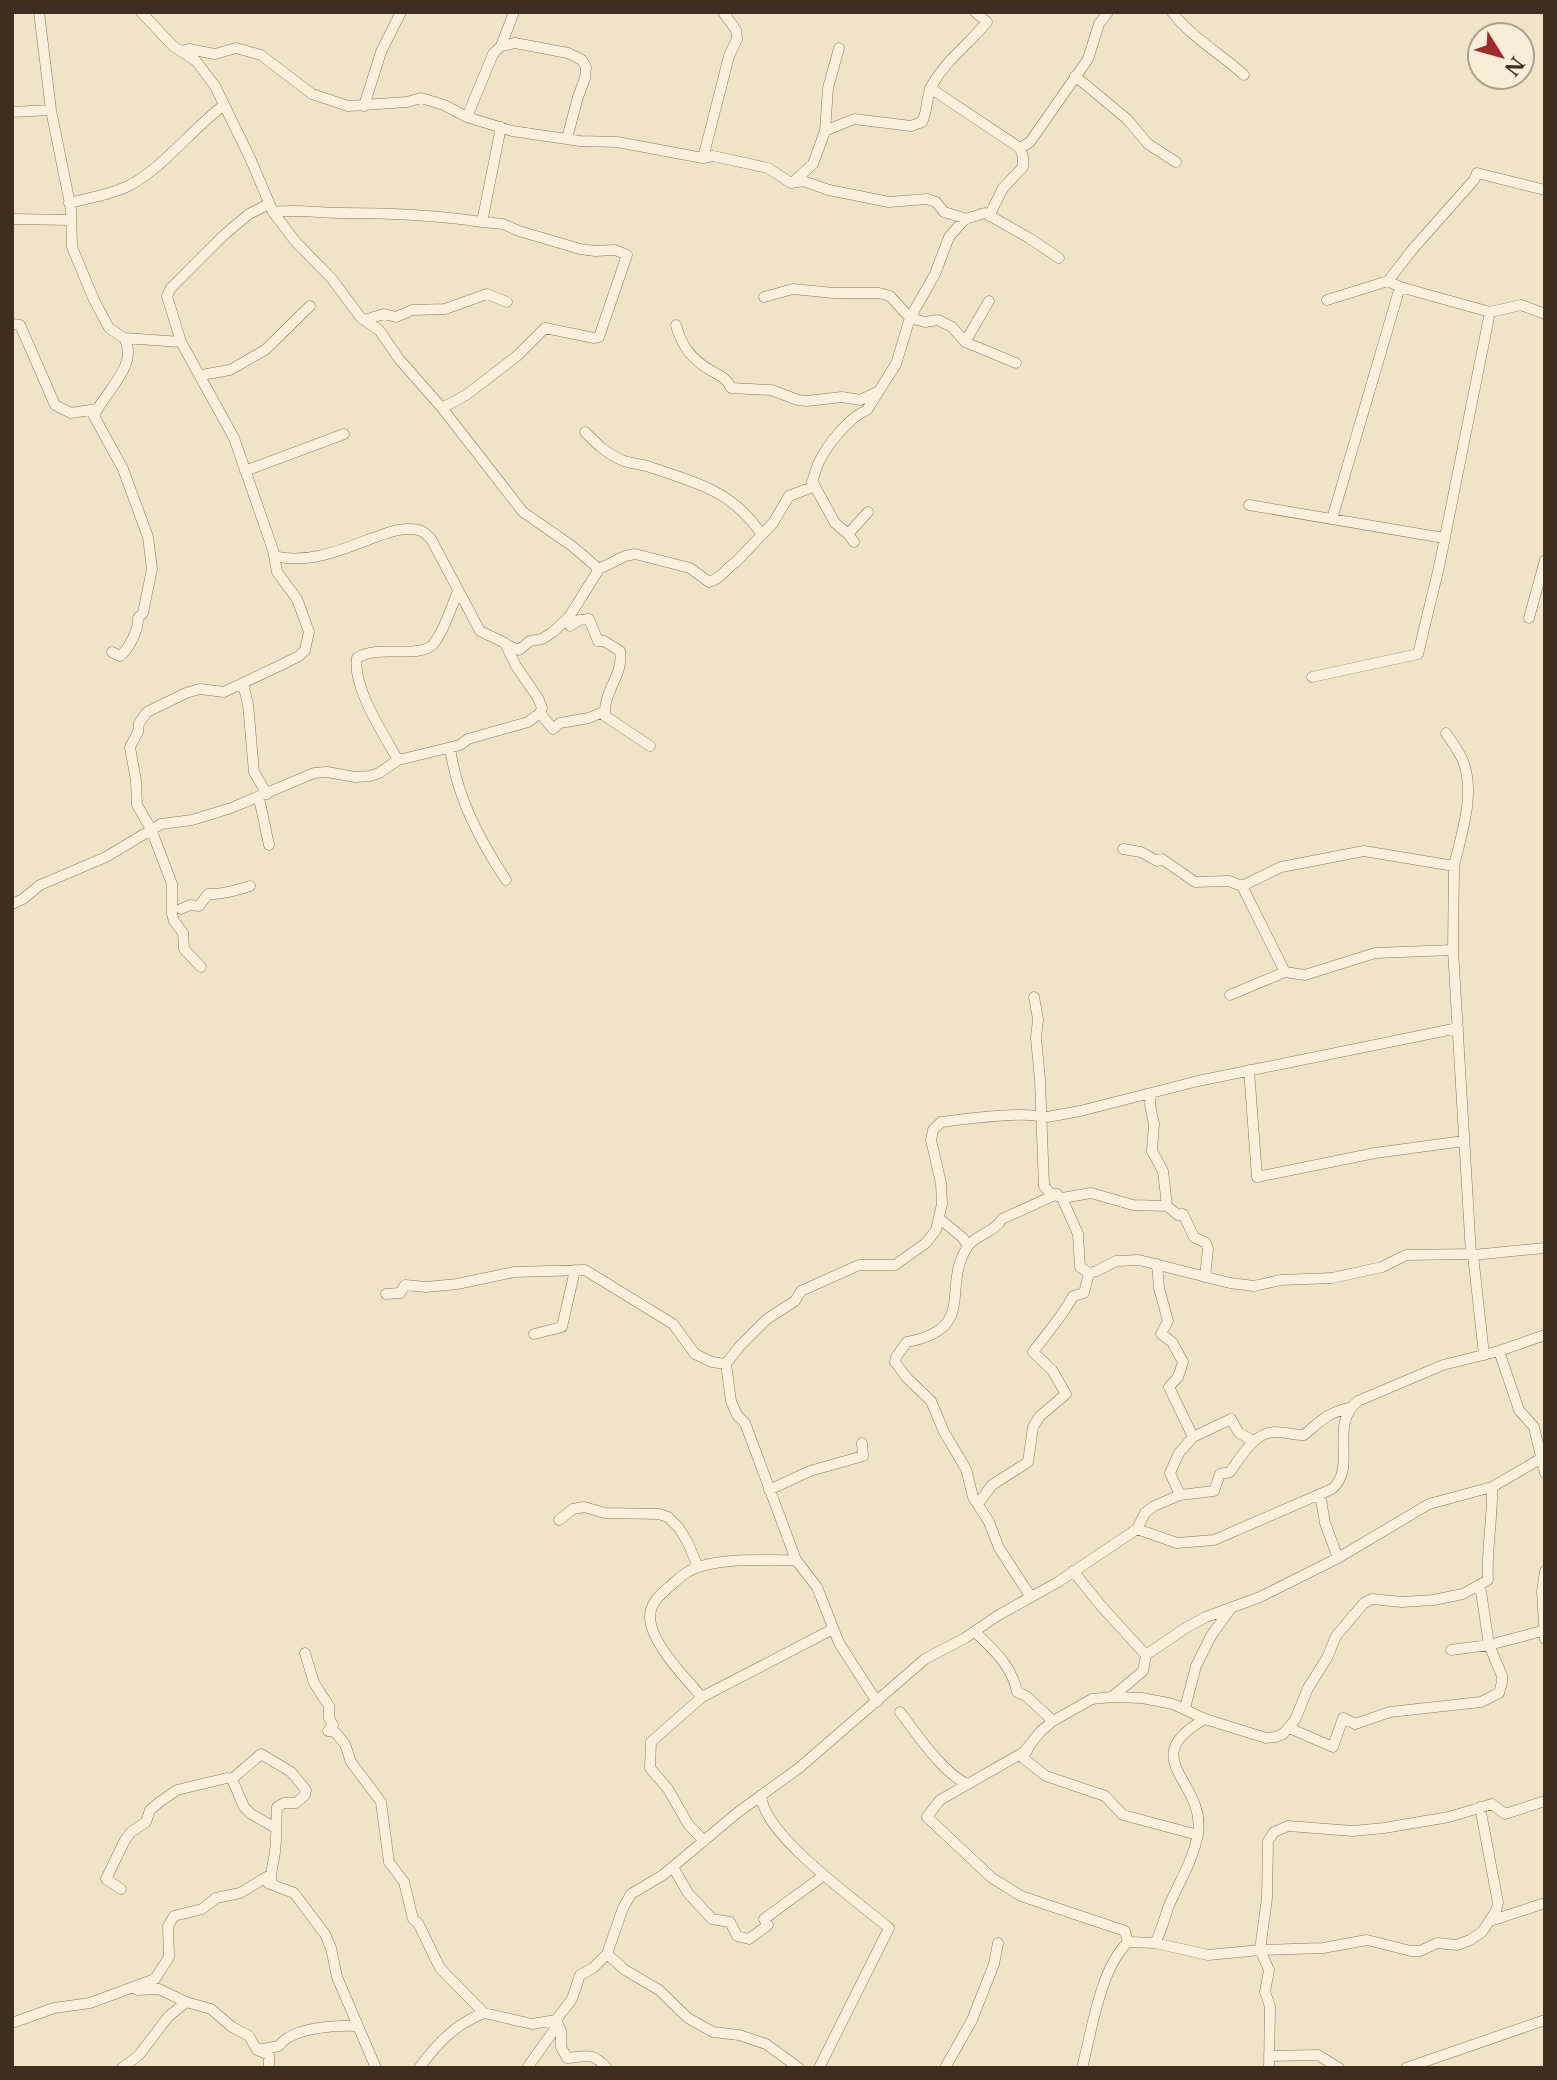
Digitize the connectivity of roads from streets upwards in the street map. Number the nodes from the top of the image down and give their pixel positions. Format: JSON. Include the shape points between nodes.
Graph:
{"nodes":[{"id":1,"x":39,"y":12,"type":"edge"},
{"id":2,"x":401,"y":12,"type":"edge"},
{"id":3,"x":514,"y":12,"type":"edge"},
{"id":4,"x":723,"y":12,"type":"edge"},
{"id":5,"x":975,"y":12,"type":"edge"},
{"id":6,"x":1108,"y":12,"type":"edge"},
{"id":7,"x":1172,"y":12,"type":"edge"},
{"id":8,"x":145,"y":13,"type":"edge"},
{"id":9,"x":501,"y":46,"type":"junction"},
{"id":10,"x":839,"y":48,"type":"dead end"},
{"id":11,"x":181,"y":51,"type":"junction"},
{"id":12,"x":1244,"y":75,"type":"dead end"},
{"id":13,"x":1075,"y":76,"type":"junction"},
{"id":14,"x":930,"y":88,"type":"junction"},
{"id":15,"x":224,"y":105,"type":"junction"},
{"id":16,"x":364,"y":106,"type":"junction"},
{"id":17,"x":51,"y":110,"type":"junction"},
{"id":18,"x":12,"y":112,"type":"edge"},
{"id":19,"x":467,"y":117,"type":"junction"},
{"id":20,"x":501,"y":127,"type":"junction"},
{"id":21,"x":825,"y":131,"type":"junction"},
{"id":22,"x":568,"y":138,"type":"junction"},
{"id":23,"x":1020,"y":148,"type":"junction"},
{"id":24,"x":703,"y":158,"type":"junction"},
{"id":25,"x":1175,"y":162,"type":"dead end"},
{"id":26,"x":791,"y":183,"type":"junction"},
{"id":27,"x":1545,"y":190,"type":"edge"},
{"id":28,"x":69,"y":203,"type":"junction"},
{"id":29,"x":271,"y":208,"type":"junction"},
{"id":30,"x":989,"y":216,"type":"junction"},
{"id":31,"x":12,"y":219,"type":"edge"},
{"id":32,"x":71,"y":219,"type":"junction"},
{"id":33,"x":967,"y":219,"type":"junction"},
{"id":34,"x":482,"y":222,"type":"junction"},
{"id":35,"x":1059,"y":258,"type":"dead end"},
{"id":36,"x":1388,"y":281,"type":"junction"},
{"id":37,"x":1400,"y":287,"type":"junction"},
{"id":38,"x":764,"y":297,"type":"dead end"},
{"id":39,"x":989,"y":300,"type":"dead end"},
{"id":40,"x":1327,"y":300,"type":"dead end"},
{"id":41,"x":508,"y":302,"type":"dead end"},
{"id":42,"x":310,"y":306,"type":"dead end"},
{"id":43,"x":1490,"y":312,"type":"junction"},
{"id":44,"x":1545,"y":314,"type":"edge"},
{"id":45,"x":910,"y":318,"type":"junction"},
{"id":46,"x":364,"y":320,"type":"junction"},
{"id":47,"x":12,"y":324,"type":"edge"},
{"id":48,"x":676,"y":325,"type":"dead end"},
{"id":49,"x":124,"y":338,"type":"junction"},
{"id":50,"x":181,"y":342,"type":"junction"},
{"id":51,"x":965,"y":342,"type":"junction"},
{"id":52,"x":1016,"y":363,"type":"dead end"},
{"id":53,"x":201,"y":375,"type":"junction"},
{"id":54,"x":877,"y":392,"type":"junction"},
{"id":55,"x":860,"y":400,"type":"junction"},
{"id":56,"x":442,"y":408,"type":"junction"},
{"id":57,"x":97,"y":409,"type":"junction"},
{"id":58,"x":867,"y":410,"type":"junction"},
{"id":59,"x":585,"y":432,"type":"dead end"},
{"id":60,"x":344,"y":434,"type":"dead end"},
{"id":61,"x":245,"y":471,"type":"junction"},
{"id":62,"x":811,"y":481,"type":"junction"},
{"id":63,"x":1249,"y":505,"type":"dead end"},
{"id":64,"x":868,"y":512,"type":"dead end"},
{"id":65,"x":1332,"y":519,"type":"junction"},
{"id":66,"x":762,"y":535,"type":"junction"},
{"id":67,"x":1444,"y":538,"type":"junction"},
{"id":68,"x":274,"y":556,"type":"junction"},
{"id":69,"x":1545,"y":561,"type":"edge"},
{"id":70,"x":599,"y":569,"type":"junction"},
{"id":71,"x":458,"y":591,"type":"junction"},
{"id":72,"x":569,"y":617,"type":"junction"},
{"id":73,"x":1529,"y":618,"type":"dead end"},
{"id":74,"x":507,"y":645,"type":"junction"},
{"id":75,"x":112,"y":652,"type":"dead end"},
{"id":76,"x":1312,"y":677,"type":"dead end"},
{"id":77,"x":243,"y":684,"type":"junction"},
{"id":78,"x":605,"y":711,"type":"junction"},
{"id":79,"x":540,"y":713,"type":"junction"},
{"id":80,"x":1446,"y":733,"type":"dead end"},
{"id":81,"x":650,"y":746,"type":"dead end"},
{"id":82,"x":450,"y":748,"type":"junction"},
{"id":83,"x":398,"y":760,"type":"junction"},
{"id":84,"x":263,"y":796,"type":"junction"},
{"id":85,"x":151,"y":829,"type":"junction"},
{"id":86,"x":269,"y":845,"type":"dead end"},
{"id":87,"x":1123,"y":849,"type":"dead end"},
{"id":88,"x":1454,"y":866,"type":"junction"},
{"id":89,"x":506,"y":880,"type":"dead end"},
{"id":90,"x":250,"y":886,"type":"dead end"},
{"id":91,"x":1242,"y":886,"type":"junction"},
{"id":92,"x":176,"y":901,"type":"junction"},
{"id":93,"x":12,"y":904,"type":"edge"},
{"id":94,"x":1453,"y":950,"type":"junction"},
{"id":95,"x":201,"y":967,"type":"dead end"},
{"id":96,"x":1285,"y":972,"type":"junction"},
{"id":97,"x":1230,"y":995,"type":"dead end"},
{"id":98,"x":1034,"y":997,"type":"dead end"},
{"id":99,"x":1458,"y":1028,"type":"junction"},
{"id":100,"x":1249,"y":1070,"type":"junction"},
{"id":101,"x":1151,"y":1093,"type":"junction"},
{"id":102,"x":1042,"y":1118,"type":"junction"},
{"id":103,"x":1464,"y":1141,"type":"junction"},
{"id":104,"x":1060,"y":1196,"type":"junction"},
{"id":105,"x":1167,"y":1206,"type":"junction"},
{"id":106,"x":940,"y":1219,"type":"junction"},
{"id":107,"x":968,"y":1246,"type":"junction"},
{"id":108,"x":1545,"y":1248,"type":"edge"},
{"id":109,"x":1472,"y":1255,"type":"junction"},
{"id":110,"x":1157,"y":1264,"type":"junction"},
{"id":111,"x":575,"y":1270,"type":"junction"},
{"id":112,"x":1089,"y":1273,"type":"junction"},
{"id":113,"x":1205,"y":1277,"type":"junction"},
{"id":114,"x":386,"y":1294,"type":"dead end"},
{"id":115,"x":534,"y":1334,"type":"dead end"},
{"id":116,"x":1545,"y":1335,"type":"edge"},
{"id":117,"x":1499,"y":1350,"type":"junction"},
{"id":118,"x":1484,"y":1355,"type":"junction"},
{"id":119,"x":726,"y":1364,"type":"junction"},
{"id":120,"x":1348,"y":1408,"type":"junction"},
{"id":121,"x":1194,"y":1437,"type":"junction"},
{"id":122,"x":1254,"y":1441,"type":"junction"},
{"id":123,"x":862,"y":1443,"type":"dead end"},
{"id":124,"x":1542,"y":1450,"type":"edge"},
{"id":125,"x":1545,"y":1473,"type":"edge"},
{"id":126,"x":1492,"y":1487,"type":"junction"},
{"id":127,"x":769,"y":1490,"type":"junction"},
{"id":128,"x":1321,"y":1494,"type":"junction"},
{"id":129,"x":1180,"y":1495,"type":"junction"},
{"id":130,"x":978,"y":1504,"type":"junction"},
{"id":131,"x":559,"y":1520,"type":"dead end"},
{"id":132,"x":1137,"y":1529,"type":"junction"},
{"id":133,"x":1338,"y":1558,"type":"junction"},
{"id":134,"x":796,"y":1560,"type":"junction"},
{"id":135,"x":698,"y":1567,"type":"junction"},
{"id":136,"x":1073,"y":1571,"type":"junction"},
{"id":137,"x":1545,"y":1571,"type":"edge"},
{"id":138,"x":1479,"y":1585,"type":"junction"},
{"id":139,"x":1031,"y":1597,"type":"junction"},
{"id":140,"x":1231,"y":1607,"type":"junction"},
{"id":141,"x":833,"y":1629,"type":"junction"},
{"id":142,"x":975,"y":1632,"type":"junction"},
{"id":143,"x":1544,"y":1635,"type":"edge"},
{"id":144,"x":1489,"y":1645,"type":"junction"},
{"id":145,"x":1451,"y":1650,"type":"dead end"},
{"id":146,"x":305,"y":1653,"type":"dead end"},
{"id":147,"x":1146,"y":1655,"type":"junction"},
{"id":148,"x":702,"y":1697,"type":"junction"},
{"id":149,"x":1112,"y":1697,"type":"junction"},
{"id":150,"x":877,"y":1702,"type":"junction"},
{"id":151,"x":1185,"y":1708,"type":"junction"},
{"id":152,"x":900,"y":1712,"type":"dead end"},
{"id":153,"x":1205,"y":1719,"type":"junction"},
{"id":154,"x":1053,"y":1721,"type":"junction"},
{"id":155,"x":1289,"y":1728,"type":"junction"},
{"id":156,"x":1029,"y":1747,"type":"junction"},
{"id":157,"x":232,"y":1779,"type":"junction"},
{"id":158,"x":968,"y":1784,"type":"junction"},
{"id":159,"x":761,"y":1795,"type":"junction"},
{"id":160,"x":1545,"y":1801,"type":"edge"},
{"id":161,"x":1480,"y":1807,"type":"junction"},
{"id":162,"x":274,"y":1827,"type":"junction"},
{"id":163,"x":1198,"y":1835,"type":"junction"},
{"id":164,"x":704,"y":1841,"type":"junction"},
{"id":165,"x":673,"y":1867,"type":"junction"},
{"id":166,"x":824,"y":1876,"type":"junction"},
{"id":167,"x":268,"y":1880,"type":"junction"},
{"id":168,"x":121,"y":1889,"type":"dead end"},
{"id":169,"x":1545,"y":1903,"type":"edge"},
{"id":170,"x":1490,"y":1922,"type":"junction"},
{"id":171,"x":1128,"y":1942,"type":"junction"},
{"id":172,"x":998,"y":1943,"type":"dead end"},
{"id":173,"x":1156,"y":1944,"type":"junction"},
{"id":174,"x":1260,"y":1950,"type":"junction"},
{"id":175,"x":607,"y":1954,"type":"junction"},
{"id":176,"x":124,"y":1991,"type":"junction"},
{"id":177,"x":186,"y":2002,"type":"junction"},
{"id":178,"x":484,"y":2013,"type":"junction"},
{"id":179,"x":1545,"y":2020,"type":"edge"},
{"id":180,"x":12,"y":2023,"type":"edge"},
{"id":181,"x":556,"y":2023,"type":"junction"},
{"id":182,"x":358,"y":2026,"type":"junction"},
{"id":183,"x":257,"y":2050,"type":"junction"},
{"id":184,"x":1269,"y":2056,"type":"junction"},
{"id":185,"x":122,"y":2068,"type":"edge"},
{"id":186,"x":269,"y":2068,"type":"edge"},
{"id":187,"x":376,"y":2068,"type":"edge"},
{"id":188,"x":419,"y":2068,"type":"edge"},
{"id":189,"x":527,"y":2068,"type":"edge"},
{"id":190,"x":607,"y":2068,"type":"edge"},
{"id":191,"x":799,"y":2068,"type":"edge"},
{"id":192,"x":819,"y":2068,"type":"edge"},
{"id":193,"x":945,"y":2068,"type":"edge"},
{"id":194,"x":1082,"y":2068,"type":"edge"},
{"id":195,"x":1269,"y":2068,"type":"edge"},
{"id":196,"x":1339,"y":2068,"type":"edge"},
{"id":197,"x":1406,"y":2068,"type":"edge"}],
"edges":[{"from":1,"to":17,"type":"street"},
{"from":2,"to":16,"type":"street","via":[[381,52]]},
{"from":3,"to":9,"type":"street"},
{"from":4,"to":24,"type":"street","via":[[737,39]]},
{"from":5,"to":14,"type":"street","via":[[988,22],[956,53]]},
{"from":6,"to":13,"type":"street","via":[[1099,24],[1088,59]]},
{"from":7,"to":12,"type":"street"},
{"from":8,"to":11,"type":"street"},
{"from":9,"to":19,"type":"street","via":[[493,54]]},
{"from":9,"to":22,"type":"street","via":[[515,43],[582,60],[585,78]]},
{"from":10,"to":21,"type":"street","via":[[828,88]]},
{"from":11,"to":15,"type":"street","via":[[196,61]]},
{"from":11,"to":16,"type":"street","via":[[215,54],[236,48],[261,55],[312,94],[348,106]]},
{"from":13,"to":23,"type":"street","via":[[1030,142]]},
{"from":13,"to":25,"type":"street","via":[[1127,119],[1148,144]]},
{"from":14,"to":21,"type":"street","via":[[926,115],[917,126],[854,119]]},
{"from":14,"to":23,"type":"street"},
{"from":15,"to":28,"type":"street","via":[[127,186]]},
{"from":15,"to":29,"type":"street"},
{"from":16,"to":19,"type":"street","via":[[421,98]]},
{"from":17,"to":18,"type":"street"},
{"from":17,"to":28,"type":"street"},
{"from":19,"to":20,"type":"street"},
{"from":20,"to":22,"type":"street"},
{"from":20,"to":34,"type":"street"},
{"from":21,"to":26,"type":"street","via":[[813,164]]},
{"from":22,"to":24,"type":"street"},
{"from":23,"to":30,"type":"street","via":[[1023,167],[1003,188]]},
{"from":24,"to":26,"type":"street","via":[[768,168]]},
{"from":26,"to":33,"type":"street","via":[[803,181],[889,202],[927,199],[944,212]]},
{"from":27,"to":36,"type":"street","via":[[1477,173]]},
{"from":28,"to":32,"type":"street"},
{"from":29,"to":34,"type":"street","via":[[438,215]]},
{"from":29,"to":46,"type":"street"},
{"from":29,"to":50,"type":"street","via":[[248,214],[171,288],[167,296]]},
{"from":30,"to":33,"type":"street","via":[[985,213]]},
{"from":30,"to":35,"type":"street"},
{"from":31,"to":32,"type":"street"},
{"from":32,"to":49,"type":"street","via":[[72,247],[94,300],[109,328]]},
{"from":33,"to":45,"type":"street","via":[[949,237]]},
{"from":34,"to":56,"type":"street","via":[[503,224],[580,249],[615,250],[627,256],[599,337],[545,328],[517,356]]},
{"from":36,"to":37,"type":"street"},
{"from":36,"to":40,"type":"street"},
{"from":37,"to":43,"type":"street"},
{"from":37,"to":65,"type":"street"},
{"from":38,"to":45,"type":"street","via":[[793,289],[879,293],[890,296]]},
{"from":39,"to":51,"type":"street"},
{"from":41,"to":46,"type":"street","via":[[487,294],[445,309]]},
{"from":42,"to":53,"type":"street","via":[[265,350],[230,370]]},
{"from":43,"to":44,"type":"street","via":[[1521,305]]},
{"from":43,"to":67,"type":"street"},
{"from":45,"to":51,"type":"street","via":[[938,320]]},
{"from":45,"to":54,"type":"street","via":[[896,364]]},
{"from":46,"to":56,"type":"street","via":[[379,330]]},
{"from":47,"to":57,"type":"street","via":[[24,331],[55,405],[71,413]]},
{"from":48,"to":55,"type":"street","via":[[684,348],[727,378],[731,388],[771,390],[807,401]]},
{"from":49,"to":50,"type":"street"},
{"from":49,"to":57,"type":"street","via":[[127,362]]},
{"from":50,"to":53,"type":"street"},
{"from":51,"to":52,"type":"street"},
{"from":53,"to":61,"type":"street","via":[[234,438]]},
{"from":54,"to":55,"type":"street"},
{"from":54,"to":58,"type":"street"},
{"from":55,"to":58,"type":"street"},
{"from":56,"to":70,"type":"street","via":[[523,512]]},
{"from":57,"to":75,"type":"street","via":[[94,416],[123,468],[148,537],[152,569],[143,613],[128,649],[120,656]]},
{"from":58,"to":62,"type":"street","via":[[836,436]]},
{"from":59,"to":66,"type":"street","via":[[624,461],[715,490],[750,517]]},
{"from":60,"to":61,"type":"street"},
{"from":61,"to":68,"type":"street"},
{"from":62,"to":64,"type":"street","via":[[835,523],[851,538]]},
{"from":62,"to":66,"type":"street","via":[[806,491],[787,499]]},
{"from":63,"to":65,"type":"street"},
{"from":65,"to":67,"type":"street"},
{"from":66,"to":70,"type":"street","via":[[718,579],[709,582],[690,568],[635,554]]},
{"from":67,"to":76,"type":"street","via":[[1419,654]]},
{"from":68,"to":71,"type":"street","via":[[303,559],[392,532],[418,530],[431,539]]},
{"from":68,"to":77,"type":"street","via":[[277,572],[297,599],[308,642],[299,656]]},
{"from":69,"to":73,"type":"street"},
{"from":70,"to":72,"type":"street"},
{"from":71,"to":74,"type":"street","via":[[480,631]]},
{"from":71,"to":83,"type":"street","via":[[435,643],[427,649],[371,651],[357,658],[369,709]]},
{"from":72,"to":74,"type":"street","via":[[545,638],[530,641],[521,649]]},
{"from":72,"to":78,"type":"street","via":[[570,626],[589,619],[598,641],[620,651],[620,671],[609,689]]},
{"from":74,"to":79,"type":"street","via":[[538,698]]},
{"from":77,"to":84,"type":"street","via":[[254,772]]},
{"from":77,"to":85,"type":"street","via":[[224,692],[200,689],[186,693],[147,712],[139,723],[130,747],[137,805]]},
{"from":78,"to":79,"type":"street","via":[[553,729]]},
{"from":78,"to":81,"type":"street","via":[[605,716]]},
{"from":79,"to":82,"type":"street","via":[[528,722]]},
{"from":80,"to":88,"type":"street","via":[[1460,753],[1468,790]]},
{"from":82,"to":83,"type":"street"},
{"from":82,"to":89,"type":"street","via":[[480,841]]},
{"from":83,"to":84,"type":"street","via":[[370,776],[314,773]]},
{"from":84,"to":85,"type":"street"},
{"from":84,"to":86,"type":"street"},
{"from":85,"to":92,"type":"street"},
{"from":85,"to":93,"type":"street"},
{"from":87,"to":91,"type":"street","via":[[1162,859],[1195,882],[1229,881]]},
{"from":88,"to":91,"type":"street","via":[[1364,851],[1281,867]]},
{"from":88,"to":94,"type":"street"},
{"from":90,"to":92,"type":"street","via":[[208,894],[200,905]]},
{"from":91,"to":96,"type":"street"},
{"from":92,"to":95,"type":"street","via":[[172,914],[183,933],[183,945]]},
{"from":94,"to":96,"type":"street","via":[[1375,953],[1304,975]]},
{"from":94,"to":99,"type":"street"},
{"from":96,"to":97,"type":"street"},
{"from":98,"to":102,"type":"street"},
{"from":99,"to":100,"type":"street"},
{"from":99,"to":103,"type":"street"},
{"from":100,"to":101,"type":"street"},
{"from":100,"to":103,"type":"street","via":[[1257,1177]]},
{"from":101,"to":102,"type":"street"},
{"from":101,"to":105,"type":"street","via":[[1152,1151],[1163,1171]]},
{"from":102,"to":104,"type":"street","via":[[1044,1186]]},
{"from":102,"to":106,"type":"street","via":[[1019,1115],[936,1125],[931,1140],[943,1197]]},
{"from":103,"to":109,"type":"street"},
{"from":104,"to":105,"type":"street","via":[[1091,1193],[1133,1205]]},
{"from":104,"to":107,"type":"street","via":[[1002,1219],[998,1227]]},
{"from":104,"to":112,"type":"street","via":[[1077,1234],[1080,1267]]},
{"from":105,"to":113,"type":"street","via":[[1183,1214],[1194,1237],[1206,1243]]},
{"from":106,"to":107,"type":"street"},
{"from":106,"to":119,"type":"street","via":[[926,1243],[895,1265],[859,1265],[802,1291]]},
{"from":107,"to":130,"type":"street","via":[[955,1280],[957,1297],[951,1319],[928,1338],[907,1342],[895,1362],[931,1401],[967,1469]]},
{"from":108,"to":109,"type":"street"},
{"from":109,"to":113,"type":"street","via":[[1406,1255],[1382,1267],[1332,1278],[1254,1286]]},
{"from":109,"to":118,"type":"street"},
{"from":110,"to":112,"type":"street","via":[[1116,1261]]},
{"from":110,"to":113,"type":"street"},
{"from":110,"to":121,"type":"street","via":[[1168,1321],[1160,1334],[1172,1342],[1183,1362],[1170,1387]]},
{"from":111,"to":114,"type":"street","via":[[514,1272],[426,1287],[405,1285],[400,1293]]},
{"from":111,"to":115,"type":"street","via":[[562,1328]]},
{"from":111,"to":119,"type":"street","via":[[593,1274],[673,1324],[688,1347],[703,1359]]},
{"from":112,"to":130,"type":"street","via":[[1084,1293],[1073,1296],[1033,1352],[1052,1370],[1066,1394],[1033,1427],[1028,1462],[992,1485]]},
{"from":116,"to":117,"type":"street"},
{"from":117,"to":118,"type":"street"},
{"from":117,"to":124,"type":"street","via":[[1519,1410],[1534,1427]]},
{"from":118,"to":120,"type":"street","via":[[1431,1369]]},
{"from":119,"to":127,"type":"street","via":[[733,1408],[745,1423]]},
{"from":120,"to":122,"type":"street","via":[[1323,1418],[1304,1435],[1274,1432]]},
{"from":120,"to":128,"type":"street","via":[[1341,1476],[1338,1484]]},
{"from":121,"to":122,"type":"street","via":[[1231,1419],[1238,1433]]},
{"from":121,"to":129,"type":"street","via":[[1179,1453],[1170,1473]]},
{"from":122,"to":129,"type":"street","via":[[1230,1472],[1220,1474],[1214,1491]]},
{"from":123,"to":127,"type":"street","via":[[863,1456],[810,1471]]},
{"from":124,"to":125,"type":"street"},
{"from":124,"to":126,"type":"street"},
{"from":126,"to":133,"type":"street","via":[[1429,1504]]},
{"from":126,"to":138,"type":"street","via":[[1489,1576]]},
{"from":127,"to":134,"type":"street"},
{"from":128,"to":132,"type":"street","via":[[1214,1540],[1177,1543]]},
{"from":128,"to":133,"type":"street","via":[[1325,1523]]},
{"from":129,"to":132,"type":"street","via":[[1145,1513]]},
{"from":130,"to":139,"type":"street","via":[[999,1548]]},
{"from":131,"to":135,"type":"street","via":[[584,1507],[668,1517],[684,1535]]},
{"from":132,"to":136,"type":"street"},
{"from":133,"to":140,"type":"street"},
{"from":134,"to":135,"type":"street"},
{"from":134,"to":141,"type":"street","via":[[817,1587]]},
{"from":135,"to":148,"type":"street","via":[[656,1599],[650,1617],[668,1659]]},
{"from":136,"to":139,"type":"street"},
{"from":136,"to":147,"type":"street"},
{"from":137,"to":143,"type":"street"},
{"from":138,"to":144,"type":"street"},
{"from":138,"to":155,"type":"street","via":[[1463,1594],[1433,1600],[1372,1599],[1364,1603],[1336,1636]]},
{"from":139,"to":142,"type":"street"},
{"from":140,"to":147,"type":"street","via":[[1187,1627]]},
{"from":140,"to":151,"type":"street","via":[[1196,1666]]},
{"from":141,"to":148,"type":"street"},
{"from":141,"to":150,"type":"street"},
{"from":142,"to":150,"type":"street","via":[[925,1659]]},
{"from":142,"to":154,"type":"street","via":[[1008,1666],[1017,1692]]},
{"from":143,"to":144,"type":"street"},
{"from":144,"to":145,"type":"street"},
{"from":144,"to":155,"type":"street","via":[[1502,1676],[1502,1687],[1494,1697],[1390,1712],[1354,1724],[1343,1718],[1333,1747]]},
{"from":146,"to":178,"type":"street","via":[[314,1683],[328,1706],[333,1725],[328,1731],[334,1731],[345,1744],[351,1762],[381,1802],[390,1862],[404,1882],[413,1919],[440,1968]]},
{"from":147,"to":149,"type":"street","via":[[1143,1671]]},
{"from":148,"to":164,"type":"street","via":[[651,1742],[650,1768]]},
{"from":149,"to":151,"type":"street"},
{"from":149,"to":154,"type":"street","via":[[1092,1699]]},
{"from":150,"to":159,"type":"street"},
{"from":151,"to":153,"type":"street"},
{"from":152,"to":158,"type":"street","via":[[951,1772]]},
{"from":153,"to":155,"type":"street","via":[[1266,1738]]},
{"from":153,"to":163,"type":"street","via":[[1174,1748],[1174,1766],[1197,1810]]},
{"from":154,"to":156,"type":"street"},
{"from":156,"to":158,"type":"street"},
{"from":156,"to":163,"type":"street","via":[[1023,1758],[1046,1776],[1105,1796],[1123,1815]]},
{"from":157,"to":162,"type":"street","via":[[244,1807]]},
{"from":157,"to":162,"type":"street","via":[[261,1754],[299,1780],[305,1795],[296,1803],[277,1807]]},
{"from":157,"to":168,"type":"street","via":[[177,1790],[150,1810],[146,1822],[131,1832],[121,1847],[106,1879]]},
{"from":158,"to":171,"type":"street","via":[[940,1800],[927,1817],[992,1878],[1021,1896],[1125,1931]]},
{"from":159,"to":164,"type":"street"},
{"from":159,"to":166,"type":"street","via":[[772,1823]]},
{"from":160,"to":161,"type":"street","via":[[1505,1814],[1492,1804]]},
{"from":161,"to":170,"type":"street","via":[[1497,1893]]},
{"from":161,"to":174,"type":"street","via":[[1448,1817],[1353,1831],[1280,1828],[1268,1841]]},
{"from":162,"to":167,"type":"street","via":[[276,1843]]},
{"from":163,"to":173,"type":"street"},
{"from":164,"to":165,"type":"street"},
{"from":165,"to":166,"type":"street","via":[[688,1893],[712,1919],[730,1922],[737,1936],[749,1939],[768,1925],[764,1919]]},
{"from":165,"to":175,"type":"street","via":[[627,1898]]},
{"from":166,"to":192,"type":"street","via":[[889,1928]]},
{"from":167,"to":176,"type":"street","via":[[174,1916],[167,1926],[169,1957],[163,1970],[155,1979]]},
{"from":167,"to":182,"type":"street","via":[[294,1893],[324,1934]]},
{"from":169,"to":170,"type":"street"},
{"from":170,"to":174,"type":"street","via":[[1482,1933],[1464,1943],[1437,1943],[1420,1951],[1367,1940],[1323,1948]]},
{"from":171,"to":173,"type":"street"},
{"from":171,"to":194,"type":"street","via":[[1108,1969]]},
{"from":172,"to":193,"type":"street","via":[[972,2020]]},
{"from":173,"to":174,"type":"street","via":[[1208,1955]]},
{"from":174,"to":184,"type":"street","via":[[1269,1970],[1265,1992],[1270,2006]]},
{"from":175,"to":181,"type":"street","via":[[580,1975],[572,1999]]},
{"from":175,"to":191,"type":"street","via":[[659,1990],[688,2018],[713,2032],[766,2043]]},
{"from":176,"to":177,"type":"street","via":[[159,1989]]},
{"from":176,"to":180,"type":"street"},
{"from":177,"to":183,"type":"street","via":[[211,2009],[249,2036]]},
{"from":177,"to":185,"type":"street"},
{"from":178,"to":181,"type":"street","via":[[532,2024]]},
{"from":178,"to":188,"type":"street","via":[[451,2032]]},
{"from":179,"to":197,"type":"street"},
{"from":181,"to":189,"type":"street"},
{"from":181,"to":190,"type":"street","via":[[567,2058],[591,2055]]},
{"from":182,"to":183,"type":"street","via":[[308,2029],[279,2046]]},
{"from":182,"to":187,"type":"street"},
{"from":183,"to":186,"type":"street","via":[[270,2055]]},
{"from":184,"to":195,"type":"street"},
{"from":184,"to":196,"type":"street","via":[[1318,2055]]}]}
